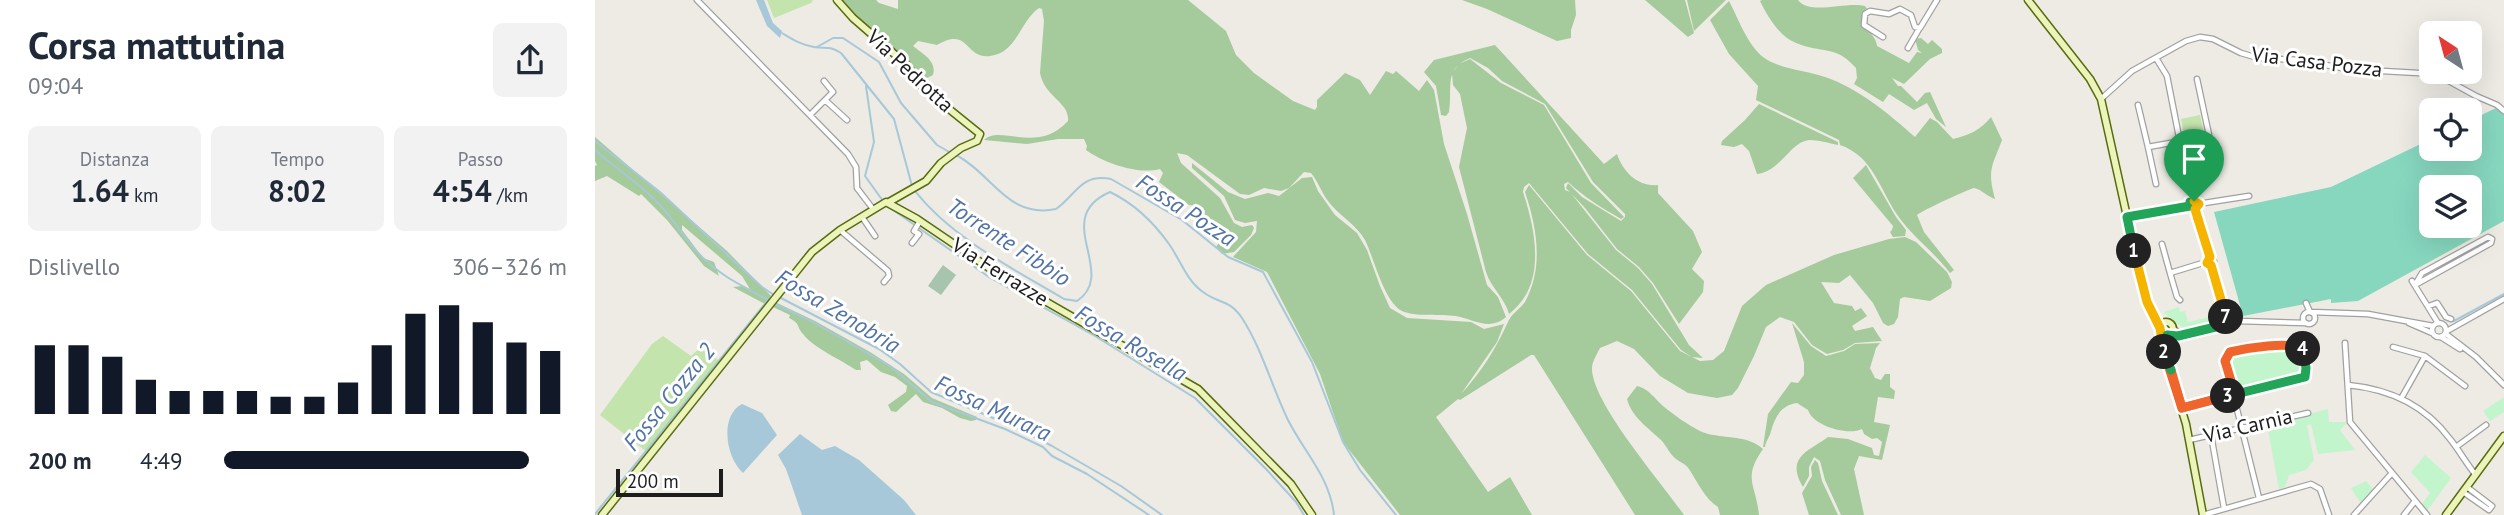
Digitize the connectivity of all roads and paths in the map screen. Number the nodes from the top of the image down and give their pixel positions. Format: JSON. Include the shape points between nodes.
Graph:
{"nodes":[{"id":1,"x":697,"y":0,"type":"edge"},
{"id":2,"x":837,"y":0,"type":"edge"},
{"id":3,"x":1937,"y":0,"type":"edge"},
{"id":4,"x":2028,"y":0,"type":"edge"},
{"id":5,"x":1921,"y":27,"type":"junction"},
{"id":6,"x":1884,"y":37,"type":"dead end"},
{"id":7,"x":1908,"y":48,"type":"dead end"},
{"id":8,"x":2156,"y":58,"type":"junction"},
{"id":9,"x":2197,"y":79,"type":"dead end"},
{"id":10,"x":824,"y":81,"type":"dead end"},
{"id":11,"x":2101,"y":99,"type":"junction"},
{"id":12,"x":825,"y":100,"type":"junction"},
{"id":13,"x":2139,"y":105,"type":"dead end"},
{"id":14,"x":2504,"y":111,"type":"edge"},
{"id":15,"x":810,"y":115,"type":"junction"},
{"id":16,"x":846,"y":120,"type":"dead end"},
{"id":17,"x":2180,"y":141,"type":"junction"},
{"id":18,"x":2148,"y":147,"type":"junction"},
{"id":19,"x":2156,"y":184,"type":"dead end"},
{"id":20,"x":2249,"y":196,"type":"dead end"},
{"id":21,"x":885,"y":203,"type":"junction"},
{"id":22,"x":2194,"y":205,"type":"junction"},
{"id":23,"x":873,"y":209,"type":"junction"},
{"id":24,"x":861,"y":216,"type":"junction"},
{"id":25,"x":2127,"y":217,"type":"junction"},
{"id":26,"x":915,"y":226,"type":"junction"},
{"id":27,"x":840,"y":230,"type":"junction"},
{"id":28,"x":875,"y":236,"type":"dead end"},
{"id":29,"x":912,"y":243,"type":"dead end"},
{"id":30,"x":2162,"y":244,"type":"dead end"},
{"id":31,"x":2455,"y":255,"type":"junction"},
{"id":32,"x":2209,"y":261,"type":"junction"},
{"id":33,"x":2459,"y":261,"type":"junction"},
{"id":34,"x":2170,"y":273,"type":"junction"},
{"id":35,"x":2423,"y":277,"type":"junction"},
{"id":36,"x":884,"y":282,"type":"dead end"},
{"id":37,"x":2504,"y":299,"type":"edge"},
{"id":38,"x":2180,"y":300,"type":"dead end"},
{"id":39,"x":2429,"y":306,"type":"junction"},
{"id":40,"x":2150,"y":310,"type":"junction"},
{"id":41,"x":2307,"y":313,"type":"junction"},
{"id":42,"x":2328,"y":313,"type":"junction"},
{"id":43,"x":2315,"y":319,"type":"junction"},
{"id":44,"x":2451,"y":319,"type":"dead end"},
{"id":45,"x":2402,"y":320,"type":"junction"},
{"id":46,"x":2168,"y":322,"type":"junction"},
{"id":47,"x":2293,"y":322,"type":"junction"},
{"id":48,"x":2306,"y":323,"type":"junction"},
{"id":49,"x":2228,"y":324,"type":"junction"},
{"id":50,"x":2438,"y":324,"type":"junction"},
{"id":51,"x":2455,"y":325,"type":"junction"},
{"id":52,"x":2160,"y":329,"type":"junction"},
{"id":53,"x":2170,"y":333,"type":"junction"},
{"id":54,"x":2433,"y":333,"type":"junction"},
{"id":55,"x":2444,"y":334,"type":"junction"},
{"id":56,"x":2346,"y":343,"type":"dead end"},
{"id":57,"x":2162,"y":346,"type":"junction"},
{"id":58,"x":2393,"y":347,"type":"dead end"},
{"id":59,"x":2425,"y":356,"type":"junction"},
{"id":60,"x":2348,"y":385,"type":"junction"},
{"id":61,"x":2503,"y":385,"type":"edge"},
{"id":62,"x":2465,"y":386,"type":"dead end"},
{"id":63,"x":2234,"y":394,"type":"junction"},
{"id":64,"x":2402,"y":397,"type":"junction"},
{"id":65,"x":2182,"y":408,"type":"junction"},
{"id":66,"x":2308,"y":413,"type":"dead end"},
{"id":67,"x":2486,"y":425,"type":"dead end"},
{"id":68,"x":2242,"y":428,"type":"junction"},
{"id":69,"x":2211,"y":435,"type":"junction"},
{"id":70,"x":2504,"y":436,"type":"edge"},
{"id":71,"x":2189,"y":440,"type":"junction"},
{"id":72,"x":2456,"y":447,"type":"junction"},
{"id":73,"x":2392,"y":473,"type":"junction"},
{"id":74,"x":2475,"y":474,"type":"junction"},
{"id":75,"x":2465,"y":489,"type":"junction"},
{"id":76,"x":2259,"y":498,"type":"junction"},
{"id":77,"x":2415,"y":501,"type":"junction"},
{"id":78,"x":2224,"y":508,"type":"junction"},
{"id":79,"x":602,"y":515,"type":"edge"},
{"id":80,"x":1312,"y":515,"type":"edge"},
{"id":81,"x":2203,"y":515,"type":"edge"},
{"id":82,"x":2329,"y":515,"type":"edge"},
{"id":83,"x":2354,"y":515,"type":"edge"},
{"id":84,"x":2404,"y":515,"type":"edge"},
{"id":85,"x":2427,"y":515,"type":"edge"},
{"id":86,"x":2446,"y":515,"type":"edge"}],
"edges":[{"from":1,"to":15,"type":"street"},
{"from":2,"to":21,"type":"street","name":"Via Pedrotta","via":[[900,58],[923,88],[979,134],[977,141],[953,154],[918,186]]},
{"from":3,"to":5,"type":"street"},
{"from":4,"to":11,"type":"street"},
{"from":5,"to":6,"type":"street","via":[[1915,27],[1911,15],[1900,9],[1864,14],[1864,25]]},
{"from":5,"to":7,"type":"street"},
{"from":8,"to":11,"type":"street","name":"Via Casa Pozza"},
{"from":8,"to":14,"type":"street","name":"Via Casa Pozza","via":[[2193,38],[2206,37],[2258,58],[2436,74]]},
{"from":8,"to":17,"type":"street","via":[[2167,76]]},
{"from":9,"to":17,"type":"street","via":[[2209,135]]},
{"from":10,"to":12,"type":"street","via":[[833,90]]},
{"from":11,"to":25,"type":"street"},
{"from":12,"to":15,"type":"street"},
{"from":12,"to":16,"type":"street"},
{"from":13,"to":18,"type":"street"},
{"from":15,"to":23,"type":"street","via":[[854,161],[857,188]]},
{"from":17,"to":18,"type":"street"},
{"from":17,"to":22,"type":"street"},
{"from":18,"to":19,"type":"street"},
{"from":20,"to":22,"type":"street"},
{"from":21,"to":23,"type":"street"},
{"from":21,"to":26,"type":"street","name":"Via Ferrazze"},
{"from":22,"to":25,"type":"street"},
{"from":22,"to":32,"type":"street"},
{"from":23,"to":24,"type":"street"},
{"from":24,"to":27,"type":"street"},
{"from":24,"to":28,"type":"street"},
{"from":25,"to":40,"type":"street"},
{"from":26,"to":29,"type":"street","via":[[919,234]]},
{"from":26,"to":80,"type":"street","name":"Via Ferrazze","via":[[1198,389],[1291,484]]},
{"from":27,"to":36,"type":"street","via":[[888,271]]},
{"from":27,"to":79,"type":"street","via":[[812,252]]},
{"from":30,"to":34,"type":"street"},
{"from":31,"to":33,"type":"street"},
{"from":31,"to":33,"type":"street","via":[[2491,238],[2491,243]]},
{"from":31,"to":35,"type":"street"},
{"from":32,"to":34,"type":"street"},
{"from":32,"to":49,"type":"street"},
{"from":33,"to":35,"type":"street"},
{"from":34,"to":38,"type":"street"},
{"from":35,"to":39,"type":"street","via":[[2414,283]]},
{"from":37,"to":51,"type":"street"},
{"from":39,"to":44,"type":"street","via":[[2437,303]]},
{"from":39,"to":50,"type":"street"},
{"from":40,"to":46,"type":"street"},
{"from":40,"to":52,"type":"street"},
{"from":41,"to":42,"type":"street"},
{"from":41,"to":43,"type":"street"},
{"from":41,"to":47,"type":"street"},
{"from":41,"to":48,"type":"street"},
{"from":42,"to":43,"type":"street"},
{"from":42,"to":45,"type":"street"},
{"from":43,"to":48,"type":"street"},
{"from":45,"to":50,"type":"street"},
{"from":45,"to":54,"type":"street"},
{"from":46,"to":52,"type":"street"},
{"from":46,"to":53,"type":"street"},
{"from":47,"to":48,"type":"street"},
{"from":47,"to":49,"type":"street"},
{"from":49,"to":53,"type":"street","via":[[2182,335]]},
{"from":50,"to":51,"type":"street"},
{"from":50,"to":54,"type":"street"},
{"from":50,"to":55,"type":"street"},
{"from":51,"to":55,"type":"street"},
{"from":52,"to":53,"type":"street"},
{"from":52,"to":57,"type":"street"},
{"from":53,"to":57,"type":"street"},
{"from":54,"to":55,"type":"street"},
{"from":55,"to":61,"type":"street"},
{"from":56,"to":60,"type":"street"},
{"from":57,"to":65,"type":"street"},
{"from":58,"to":59,"type":"street"},
{"from":59,"to":62,"type":"street"},
{"from":59,"to":64,"type":"street"},
{"from":60,"to":64,"type":"street"},
{"from":60,"to":73,"type":"street","via":[[2350,422]]},
{"from":63,"to":63,"type":"street","via":[[2302,379],[2306,374],[2302,348],[2248,347],[2230,352],[2225,358]]},
{"from":63,"to":65,"type":"street"},
{"from":63,"to":68,"type":"street"},
{"from":64,"to":72,"type":"street","via":[[2427,414]]},
{"from":65,"to":71,"type":"street"},
{"from":66,"to":68,"type":"street","name":"Via Carnia"},
{"from":67,"to":72,"type":"street"},
{"from":68,"to":69,"type":"street","name":"Via Carnia"},
{"from":68,"to":76,"type":"street"},
{"from":69,"to":71,"type":"street","name":"Via Carnia"},
{"from":69,"to":78,"type":"street"},
{"from":70,"to":74,"type":"street"},
{"from":71,"to":81,"type":"street"},
{"from":72,"to":74,"type":"street"},
{"from":73,"to":77,"type":"street"},
{"from":73,"to":83,"type":"street"},
{"from":74,"to":75,"type":"street"},
{"from":75,"to":75,"type":"street","via":[[2489,510],[2492,506]]},
{"from":75,"to":86,"type":"street"},
{"from":76,"to":78,"type":"street"},
{"from":76,"to":82,"type":"street","via":[[2311,484],[2320,489]]},
{"from":77,"to":84,"type":"street"},
{"from":77,"to":85,"type":"street"},
{"from":78,"to":81,"type":"street"}]}
